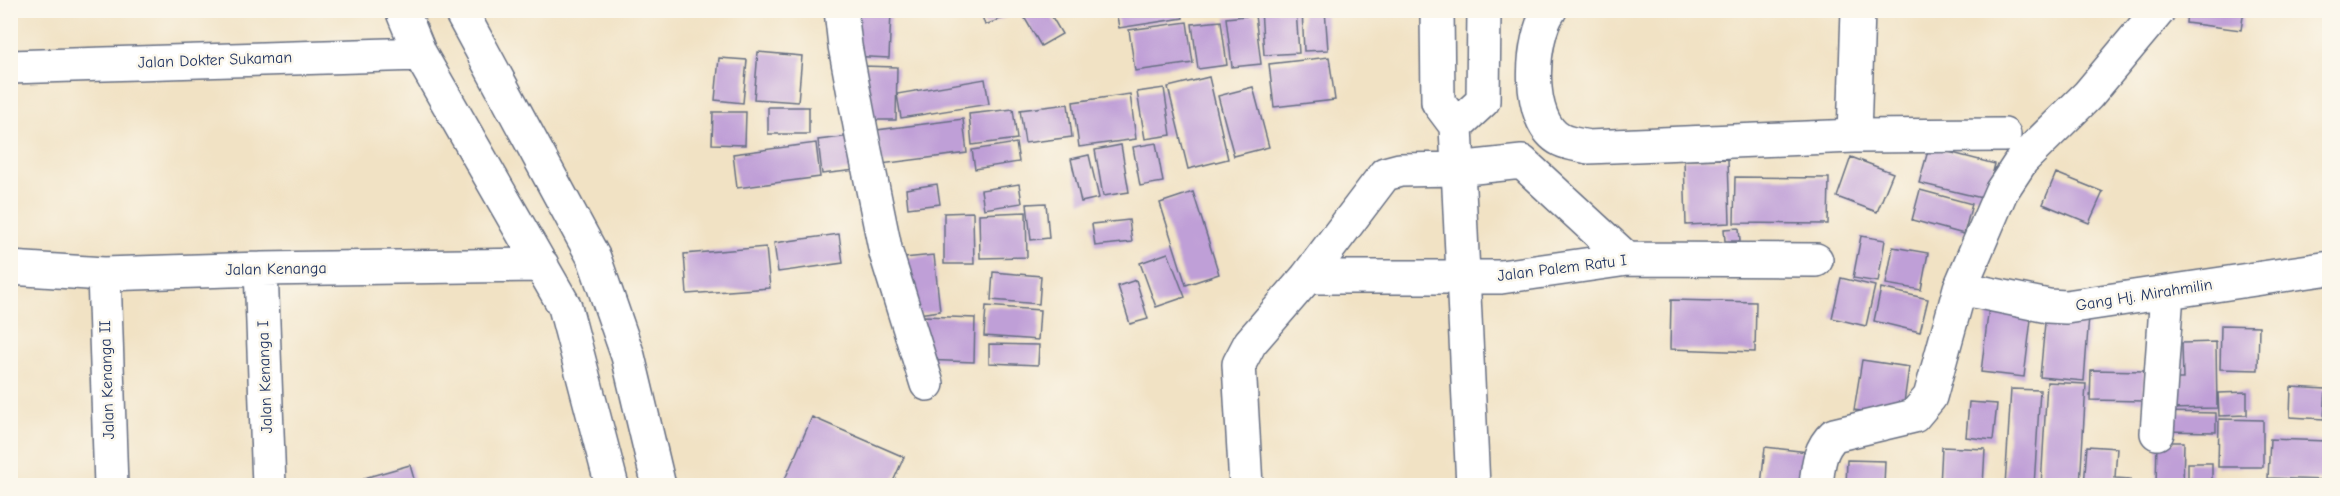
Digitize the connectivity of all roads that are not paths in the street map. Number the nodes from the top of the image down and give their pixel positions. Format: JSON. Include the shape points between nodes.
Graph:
{"nodes":[{"id":1,"x":402,"y":10,"type":"edge"},
{"id":2,"x":460,"y":10,"type":"edge"},
{"id":3,"x":841,"y":10,"type":"edge"},
{"id":4,"x":1550,"y":10,"type":"edge"},
{"id":5,"x":1858,"y":10,"type":"edge"},
{"id":6,"x":2158,"y":10,"type":"edge"},
{"id":7,"x":1484,"y":12,"type":"edge"},
{"id":8,"x":1437,"y":13,"type":"edge"},
{"id":9,"x":420,"y":54,"type":"junction"},
{"id":10,"x":10,"y":67,"type":"edge"},
{"id":11,"x":1456,"y":126,"type":"junction"},
{"id":12,"x":2004,"y":135,"type":"dead end"},
{"id":13,"x":1854,"y":136,"type":"junction"},
{"id":14,"x":1456,"y":169,"type":"junction"},
{"id":15,"x":1627,"y":259,"type":"junction"},
{"id":16,"x":1816,"y":260,"type":"dead end"},
{"id":17,"x":542,"y":265,"type":"junction"},
{"id":18,"x":10,"y":268,"type":"edge"},
{"id":19,"x":2330,"y":268,"type":"edge"},
{"id":20,"x":261,"y":269,"type":"junction"},
{"id":21,"x":104,"y":274,"type":"junction"},
{"id":22,"x":1465,"y":276,"type":"junction"},
{"id":23,"x":1307,"y":277,"type":"junction"},
{"id":24,"x":1960,"y":288,"type":"junction"},
{"id":25,"x":2167,"y":293,"type":"junction"},
{"id":26,"x":927,"y":384,"type":"dead end"},
{"id":27,"x":2157,"y":433,"type":"dead end"},
{"id":28,"x":111,"y":486,"type":"edge"},
{"id":29,"x":268,"y":486,"type":"edge"},
{"id":30,"x":612,"y":486,"type":"edge"},
{"id":31,"x":659,"y":486,"type":"edge"},
{"id":32,"x":1246,"y":486,"type":"edge"},
{"id":33,"x":1473,"y":486,"type":"edge"},
{"id":34,"x":1816,"y":486,"type":"edge"}],
"edges":[{"from":1,"to":9,"type":"street"},
{"from":2,"to":31,"type":"street","via":[[594,258],[628,356]]},
{"from":3,"to":26,"type":"street","via":[[886,253]]},
{"from":4,"to":13,"type":"street","via":[[1536,54],[1536,104],[1545,124],[1560,140],[1588,147]]},
{"from":5,"to":13,"type":"street"},
{"from":6,"to":24,"type":"street","via":[[2088,95],[2022,160],[2001,192]]},
{"from":7,"to":8,"type":"street"},
{"from":7,"to":11,"type":"street","via":[[1483,101]]},
{"from":8,"to":11,"type":"street","via":[[1438,102]]},
{"from":9,"to":10,"type":"street","name":"Jalan Dokter Sukaman"},
{"from":9,"to":17,"type":"street"},
{"from":11,"to":14,"type":"street"},
{"from":12,"to":13,"type":"street"},
{"from":14,"to":15,"type":"street","via":[[1522,162]]},
{"from":14,"to":22,"type":"street"},
{"from":14,"to":23,"type":"street","via":[[1385,174]]},
{"from":15,"to":16,"type":"street","name":"Jalan Palem Ratu I"},
{"from":15,"to":22,"type":"street","name":"Jalan Palem Ratu I","via":[[1501,276]]},
{"from":17,"to":20,"type":"street","name":"Jalan Kenanga"},
{"from":17,"to":30,"type":"street","via":[[565,308]]},
{"from":18,"to":21,"type":"street","name":"Jalan Kenanga"},
{"from":19,"to":25,"type":"street","name":"Gang Hj. Mirahmilin"},
{"from":20,"to":21,"type":"street","name":"Jalan Kenanga"},
{"from":20,"to":29,"type":"street","name":"Jalan Kenanga I"},
{"from":21,"to":28,"type":"street","name":"Jalan Kenanga II"},
{"from":22,"to":23,"type":"street","name":"Jalan Palem Ratu I"},
{"from":22,"to":33,"type":"street"},
{"from":23,"to":32,"type":"street","via":[[1250,343],[1239,364]]},
{"from":24,"to":25,"type":"street","name":"Gang Hj. Mirahmilin","via":[[2066,307]]},
{"from":24,"to":34,"type":"street","via":[[1930,397],[1914,416],[1834,435],[1820,454]]},
{"from":25,"to":27,"type":"street"}]}
